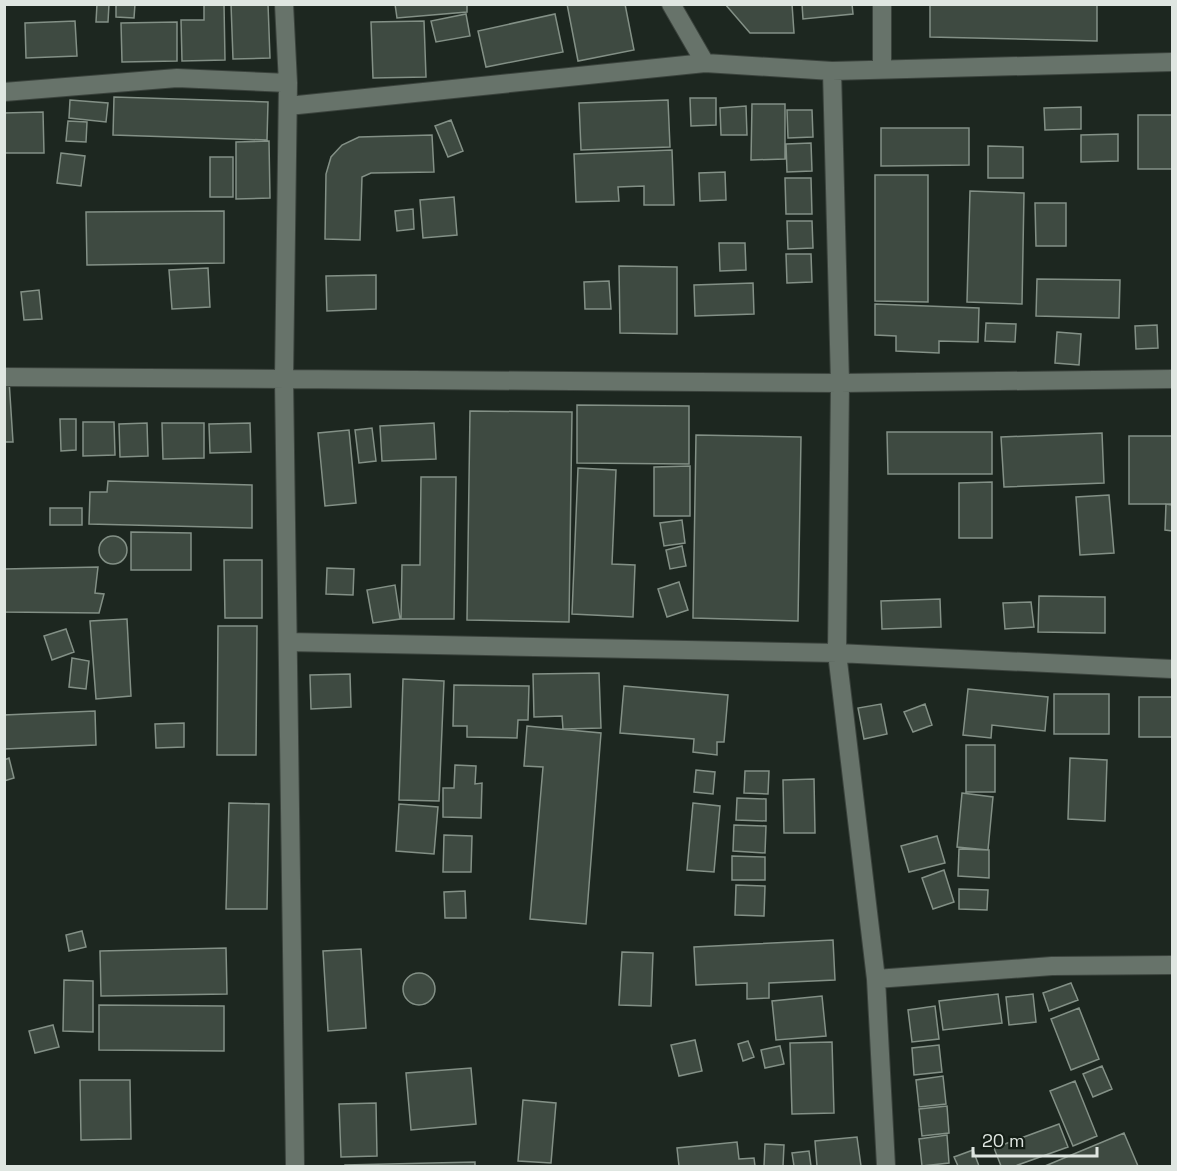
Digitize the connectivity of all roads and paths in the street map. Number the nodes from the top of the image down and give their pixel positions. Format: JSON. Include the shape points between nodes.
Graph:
{"nodes":[{"id":1,"x":284,"y":4,"type":"edge"},
{"id":2,"x":671,"y":4,"type":"edge"},
{"id":3,"x":882,"y":4,"type":"edge"},
{"id":4,"x":1173,"y":62,"type":"edge"},
{"id":5,"x":705,"y":63,"type":"junction"},
{"id":6,"x":882,"y":69,"type":"junction"},
{"id":7,"x":832,"y":71,"type":"junction"},
{"id":8,"x":288,"y":83,"type":"junction"},
{"id":9,"x":4,"y":92,"type":"edge"},
{"id":10,"x":288,"y":106,"type":"junction"},
{"id":11,"x":4,"y":377,"type":"edge"},
{"id":12,"x":284,"y":379,"type":"junction"},
{"id":13,"x":1173,"y":379,"type":"edge"},
{"id":14,"x":840,"y":383,"type":"junction"},
{"id":15,"x":288,"y":642,"type":"junction"},
{"id":16,"x":837,"y":652,"type":"junction"},
{"id":17,"x":1173,"y":669,"type":"edge"},
{"id":18,"x":1173,"y":965,"type":"edge"},
{"id":19,"x":876,"y":979,"type":"junction"},
{"id":20,"x":295,"y":1167,"type":"edge"},
{"id":21,"x":886,"y":1167,"type":"edge"}],
"edges":[{"from":1,"to":8,"type":"street"},
{"from":2,"to":5,"type":"street"},
{"from":3,"to":6,"type":"street"},
{"from":4,"to":6,"type":"street"},
{"from":5,"to":7,"type":"street"},
{"from":5,"to":10,"type":"street"},
{"from":6,"to":7,"type":"street"},
{"from":7,"to":14,"type":"street"},
{"from":8,"to":9,"type":"street","via":[[177,78]]},
{"from":8,"to":10,"type":"street"},
{"from":10,"to":12,"type":"street"},
{"from":11,"to":12,"type":"street"},
{"from":12,"to":14,"type":"street"},
{"from":12,"to":15,"type":"street"},
{"from":13,"to":14,"type":"street"},
{"from":14,"to":16,"type":"street"},
{"from":15,"to":16,"type":"street"},
{"from":15,"to":20,"type":"street"},
{"from":16,"to":17,"type":"street"},
{"from":16,"to":19,"type":"street"},
{"from":18,"to":19,"type":"street","via":[[1052,966]]},
{"from":19,"to":21,"type":"street"}]}
